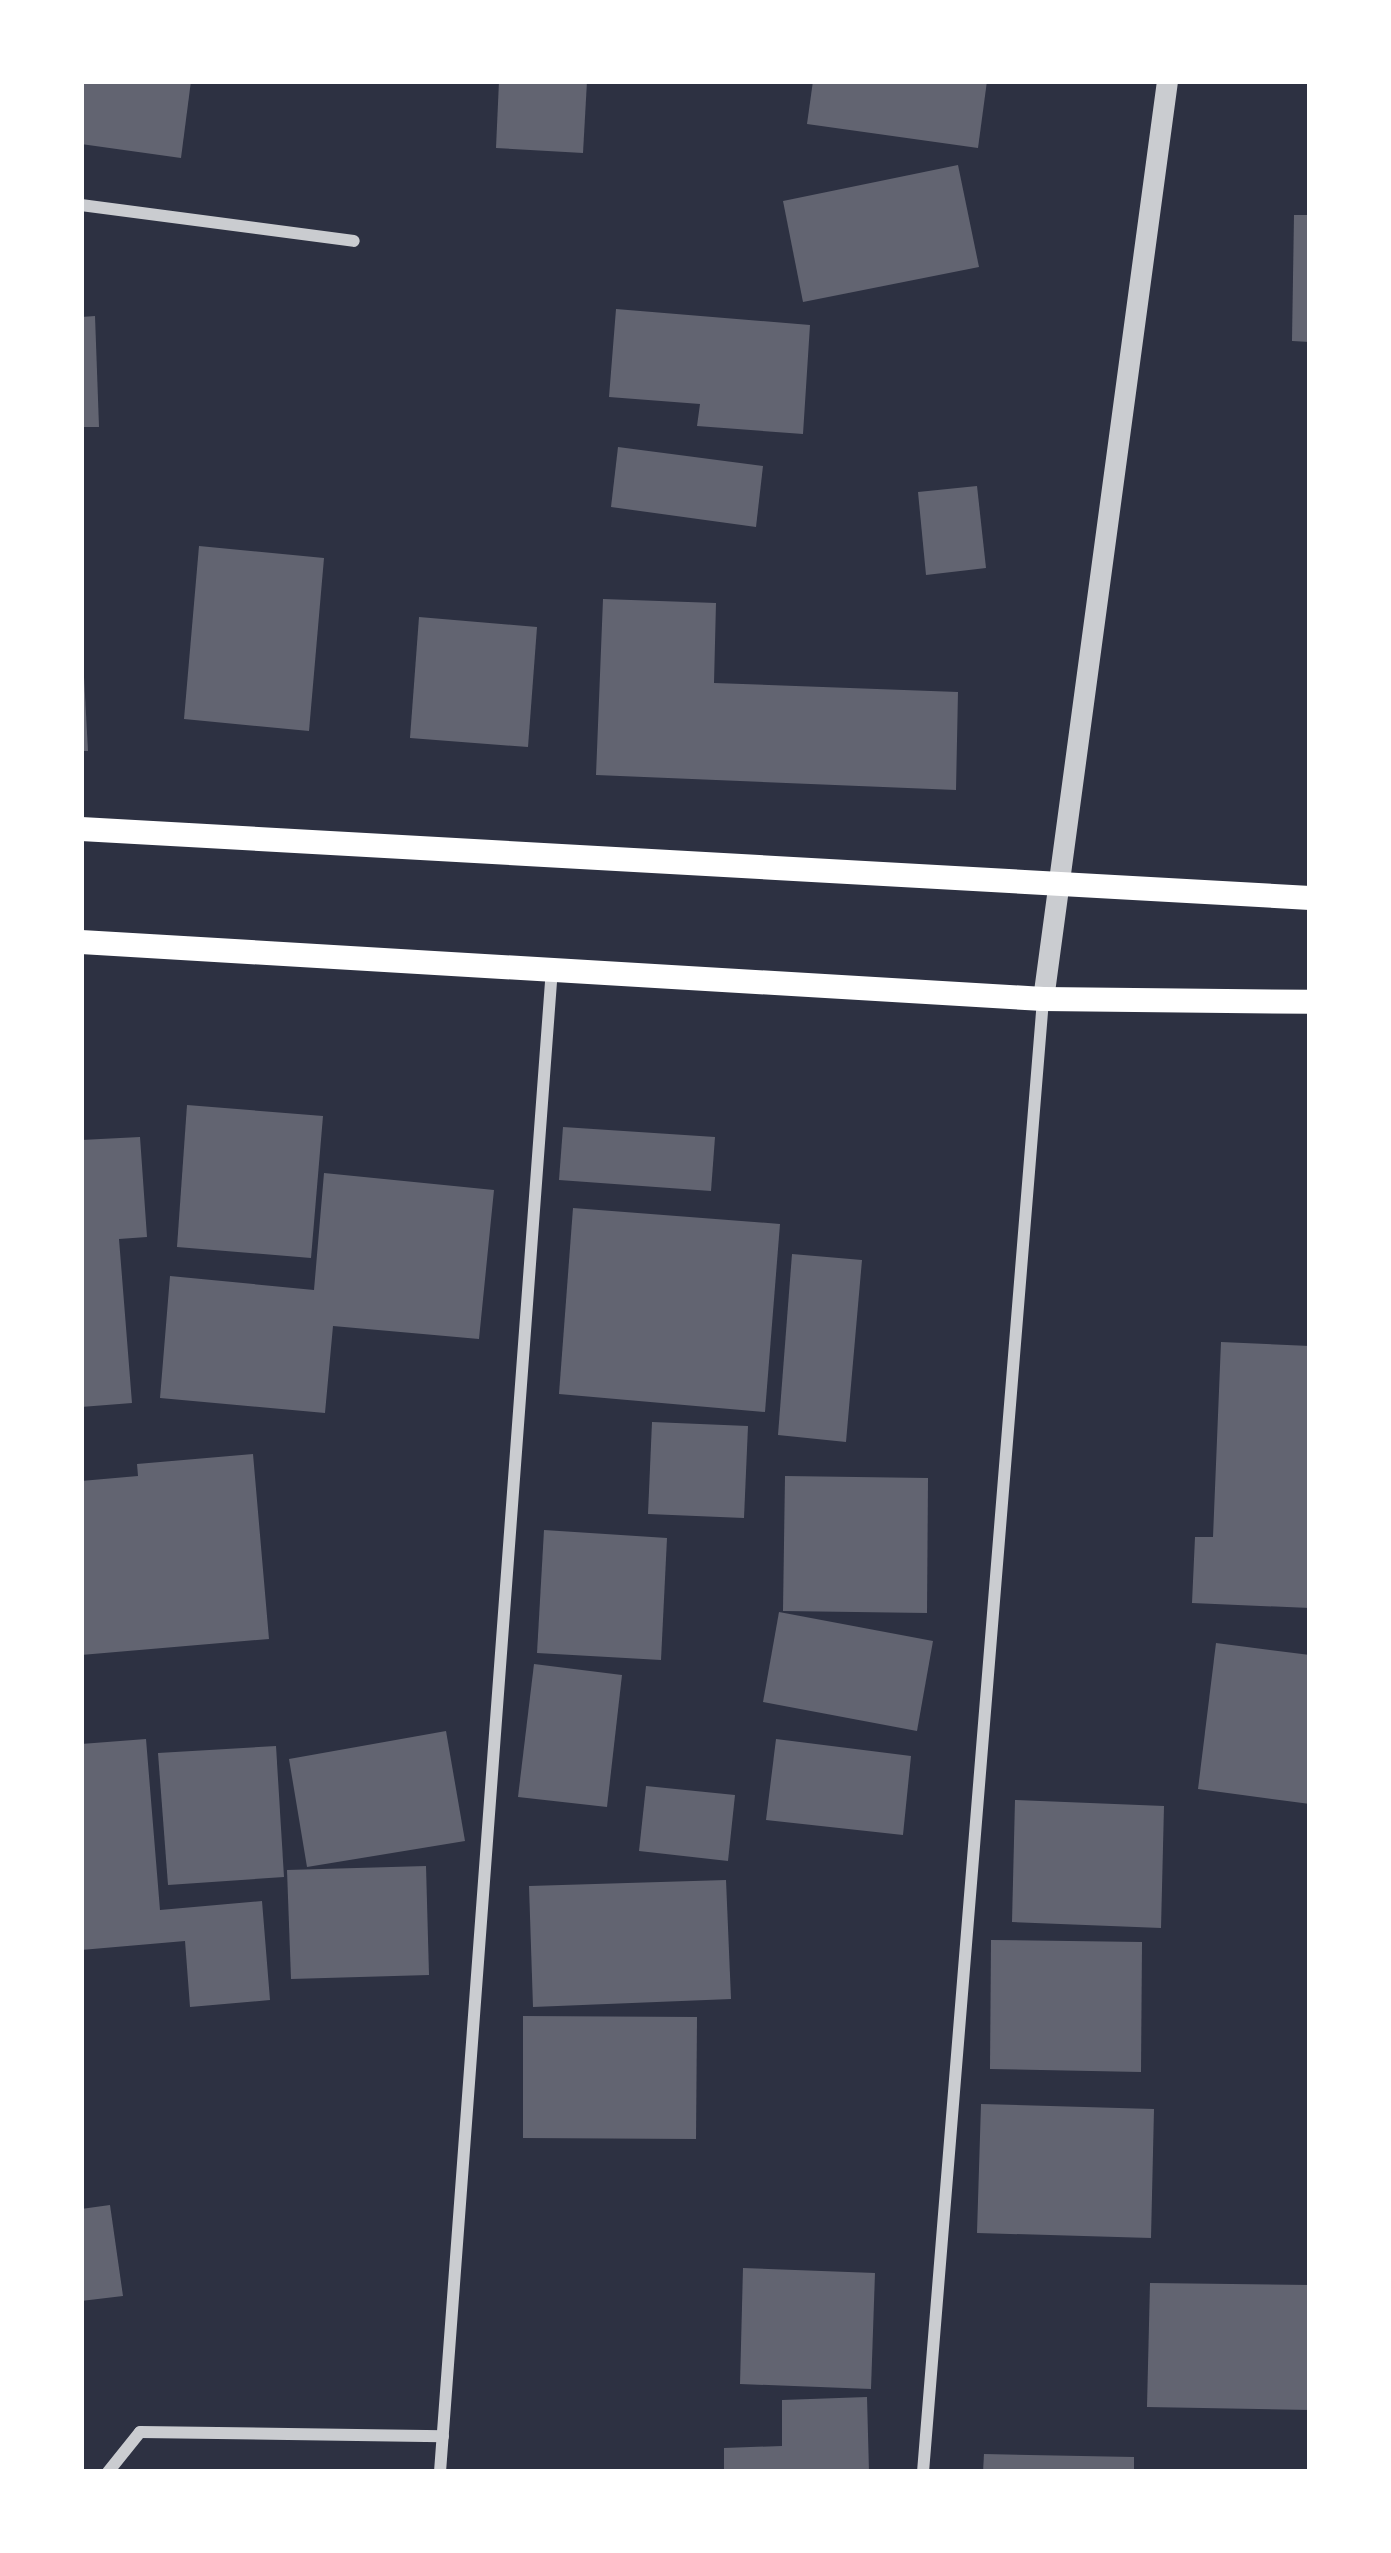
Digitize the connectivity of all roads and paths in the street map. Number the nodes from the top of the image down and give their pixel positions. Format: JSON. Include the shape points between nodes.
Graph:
{"nodes":[{"id":1,"x":1167,"y":81,"type":"edge"},
{"id":2,"x":81,"y":205,"type":"edge"},
{"id":3,"x":354,"y":241,"type":"dead end"},
{"id":4,"x":81,"y":830,"type":"edge"},
{"id":5,"x":1056,"y":892,"type":"junction"},
{"id":6,"x":1310,"y":898,"type":"edge"},
{"id":7,"x":81,"y":942,"type":"edge"},
{"id":8,"x":552,"y":967,"type":"junction"},
{"id":9,"x":1042,"y":998,"type":"junction"},
{"id":10,"x":1310,"y":1002,"type":"edge"},
{"id":11,"x":442,"y":2435,"type":"junction"},
{"id":12,"x":108,"y":2472,"type":"edge"},
{"id":13,"x":440,"y":2472,"type":"edge"},
{"id":14,"x":923,"y":2472,"type":"edge"}],
"edges":[{"from":1,"to":5,"type":"street"},
{"from":2,"to":3,"type":"street"},
{"from":4,"to":5,"type":"main road"},
{"from":5,"to":6,"type":"main road"},
{"from":5,"to":9,"type":"street"},
{"from":7,"to":8,"type":"main road"},
{"from":8,"to":9,"type":"main road"},
{"from":8,"to":11,"type":"street"},
{"from":9,"to":10,"type":"main road"},
{"from":9,"to":14,"type":"street"},
{"from":11,"to":12,"type":"street","via":[[140,2432]]},
{"from":11,"to":13,"type":"street"}]}
